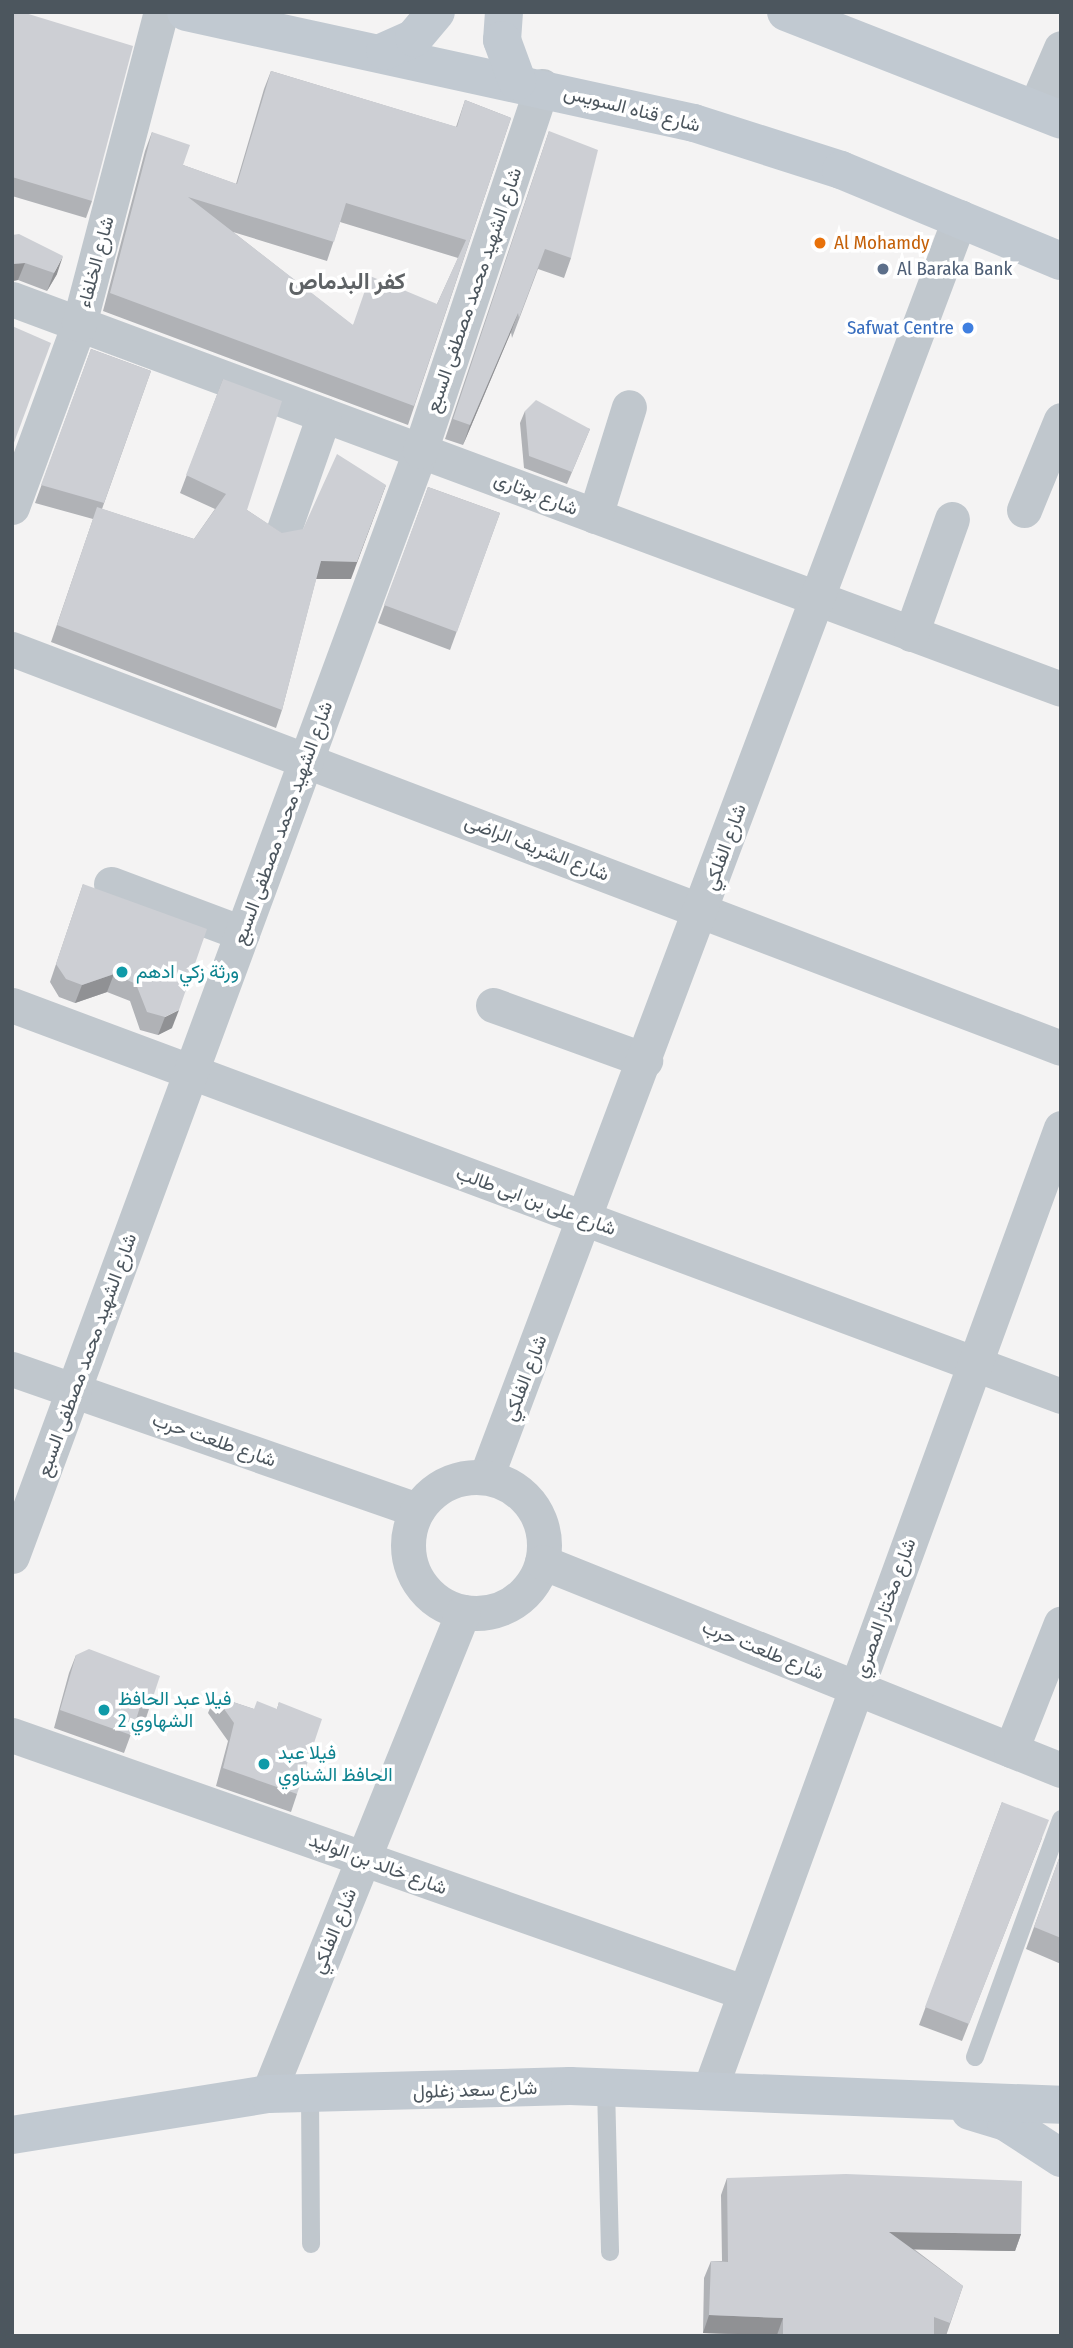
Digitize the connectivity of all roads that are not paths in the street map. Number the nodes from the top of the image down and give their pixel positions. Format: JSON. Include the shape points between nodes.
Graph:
{"nodes":[{"id":1,"x":161,"y":12,"type":"edge"},
{"id":2,"x":186,"y":12,"type":"edge"},
{"id":3,"x":436,"y":12,"type":"edge"},
{"id":4,"x":504,"y":12,"type":"edge"},
{"id":5,"x":786,"y":12,"type":"edge"},
{"id":6,"x":1061,"y":48,"type":"edge"},
{"id":7,"x":385,"y":51,"type":"junction"},
{"id":8,"x":530,"y":83,"type":"junction"},
{"id":9,"x":1048,"y":113,"type":"edge"},
{"id":10,"x":960,"y":217,"type":"junction"},
{"id":11,"x":1061,"y":261,"type":"edge"},
{"id":12,"x":12,"y":299,"type":"edge"},
{"id":13,"x":79,"y":324,"type":"junction"},
{"id":14,"x":629,"y":407,"type":"dead end"},
{"id":15,"x":324,"y":415,"type":"junction"},
{"id":16,"x":1061,"y":420,"type":"edge"},
{"id":17,"x":420,"y":451,"type":"junction"},
{"id":18,"x":12,"y":507,"type":"edge"},
{"id":19,"x":1024,"y":510,"type":"dead end"},
{"id":20,"x":595,"y":516,"type":"junction"},
{"id":21,"x":952,"y":519,"type":"dead end"},
{"id":22,"x":283,"y":532,"type":"edge"},
{"id":23,"x":818,"y":599,"type":"junction"},
{"id":24,"x":911,"y":634,"type":"junction"},
{"id":25,"x":12,"y":649,"type":"edge"},
{"id":26,"x":1060,"y":689,"type":"edge"},
{"id":27,"x":306,"y":761,"type":"junction"},
{"id":28,"x":111,"y":884,"type":"dead end"},
{"id":29,"x":701,"y":911,"type":"junction"},
{"id":30,"x":242,"y":933,"type":"junction"},
{"id":31,"x":493,"y":1005,"type":"dead end"},
{"id":32,"x":12,"y":1006,"type":"edge"},
{"id":33,"x":1061,"y":1048,"type":"edge"},
{"id":34,"x":645,"y":1060,"type":"junction"},
{"id":35,"x":191,"y":1072,"type":"junction"},
{"id":36,"x":1061,"y":1128,"type":"edge"},
{"id":37,"x":586,"y":1219,"type":"junction"},
{"id":38,"x":974,"y":1364,"type":"junction"},
{"id":39,"x":12,"y":1370,"type":"edge"},
{"id":40,"x":73,"y":1391,"type":"junction"},
{"id":41,"x":1061,"y":1396,"type":"edge"},
{"id":42,"x":486,"y":1477,"type":"junction"},
{"id":43,"x":417,"y":1510,"type":"junction"},
{"id":44,"x":12,"y":1556,"type":"edge"},
{"id":45,"x":542,"y":1562,"type":"junction"},
{"id":46,"x":463,"y":1612,"type":"junction"},
{"id":47,"x":1061,"y":1623,"type":"edge"},
{"id":48,"x":856,"y":1687,"type":"junction"},
{"id":49,"x":12,"y":1735,"type":"edge"},
{"id":50,"x":1011,"y":1750,"type":"junction"},
{"id":51,"x":1061,"y":1770,"type":"edge"},
{"id":52,"x":1061,"y":1819,"type":"edge"},
{"id":53,"x":362,"y":1859,"type":"junction"},
{"id":54,"x":743,"y":1992,"type":"junction"},
{"id":55,"x":975,"y":2057,"type":"dead end"},
{"id":56,"x":606,"y":2087,"type":"junction"},
{"id":57,"x":710,"y":2089,"type":"junction"},
{"id":58,"x":268,"y":2094,"type":"junction"},
{"id":59,"x":310,"y":2094,"type":"junction"},
{"id":60,"x":942,"y":2102,"type":"junction"},
{"id":61,"x":1061,"y":2105,"type":"edge"},
{"id":62,"x":12,"y":2135,"type":"edge"},
{"id":63,"x":1061,"y":2158,"type":"edge"},
{"id":64,"x":311,"y":2244,"type":"dead end"},
{"id":65,"x":610,"y":2252,"type":"dead end"}],
"edges":[{"from":1,"to":13,"type":"street","name":"شارع الخلفاء"},
{"from":2,"to":7,"type":"main road","name":"شارع قناه السويس"},
{"from":3,"to":7,"type":"main road","via":[[414,38]]},
{"from":4,"to":8,"type":"main road","via":[[502,40]]},
{"from":5,"to":9,"type":"main road"},
{"from":6,"to":9,"type":"street"},
{"from":7,"to":8,"type":"main road","name":"شارع قناه السويس"},
{"from":8,"to":10,"type":"main road","name":"شارع قناه السويس","via":[[694,123]]},
{"from":8,"to":17,"type":"street","name":"شارع الشهيد محمد مصطفى السبع"},
{"from":10,"to":11,"type":"main road","name":"شارع قناه السويس"},
{"from":10,"to":23,"type":"street","name":"شارع الفلكي"},
{"from":12,"to":13,"type":"street","name":"شارع بوتارى"},
{"from":13,"to":15,"type":"street","name":"شارع بوتارى"},
{"from":13,"to":18,"type":"street","name":"شارع الخلفاء"},
{"from":14,"to":20,"type":"street"},
{"from":15,"to":17,"type":"street","name":"شارع بوتارى"},
{"from":15,"to":22,"type":"street"},
{"from":16,"to":19,"type":"street"},
{"from":17,"to":20,"type":"street","name":"شارع بوتارى"},
{"from":17,"to":27,"type":"street","name":"شارع الشهيد محمد مصطفى السبع"},
{"from":20,"to":23,"type":"street","name":"شارع بوتارى"},
{"from":21,"to":24,"type":"street"},
{"from":23,"to":24,"type":"street","name":"شارع بوتارى"},
{"from":23,"to":29,"type":"street","name":"شارع الفلكي"},
{"from":24,"to":26,"type":"street","name":"شارع بوتارى"},
{"from":25,"to":27,"type":"street","name":"شارع الشريف الراضى"},
{"from":27,"to":29,"type":"street","name":"شارع الشريف الراضى"},
{"from":27,"to":30,"type":"street","name":"شارع الشهيد محمد مصطفى السبع"},
{"from":28,"to":30,"type":"street"},
{"from":29,"to":33,"type":"street","name":"شارع الشريف الراضى"},
{"from":29,"to":34,"type":"street","name":"شارع الفلكي"},
{"from":30,"to":35,"type":"street","name":"شارع الشهيد محمد مصطفى السبع"},
{"from":31,"to":34,"type":"street"},
{"from":32,"to":35,"type":"street","name":"شارع على بن ابى طالب"},
{"from":34,"to":37,"type":"street","name":"شارع الفلكي"},
{"from":35,"to":37,"type":"street","name":"شارع على بن ابى طالب"},
{"from":35,"to":40,"type":"street","name":"شارع الشهيد محمد مصطفى السبع"},
{"from":36,"to":38,"type":"street","name":"شارع مختار المصري"},
{"from":37,"to":38,"type":"street","name":"شارع على بن ابى طالب"},
{"from":37,"to":42,"type":"street","name":"شارع الفلكي"},
{"from":38,"to":41,"type":"street","name":"شارع على بن ابى طالب"},
{"from":38,"to":48,"type":"street","name":"شارع مختار المصري"},
{"from":39,"to":40,"type":"street","name":"شارع طلعت حرب"},
{"from":40,"to":43,"type":"street","name":"شارع طلعت حرب"},
{"from":40,"to":44,"type":"street","name":"شارع الشهيد محمد مصطفى السبع"},
{"from":42,"to":43,"type":"street","via":[[446,1483]]},
{"from":42,"to":45,"type":"street","via":[[526,1499],[539,1517]]},
{"from":43,"to":46,"type":"street","via":[[409,1530],[413,1573],[442,1605]]},
{"from":45,"to":46,"type":"street","via":[[535,1581],[504,1608]]},
{"from":45,"to":48,"type":"street","name":"شارع طلعت حرب"},
{"from":46,"to":53,"type":"street","name":"شارع الفلكي"},
{"from":47,"to":50,"type":"street"},
{"from":48,"to":50,"type":"street","name":"شارع طلعت حرب"},
{"from":48,"to":54,"type":"street","name":"شارع مختار المصري"},
{"from":49,"to":53,"type":"street","name":"شارع خالد بن الوليد"},
{"from":50,"to":51,"type":"street","name":"شارع طلعت حرب"},
{"from":52,"to":55,"type":"lane"},
{"from":53,"to":54,"type":"street","name":"شارع خالد بن الوليد"},
{"from":53,"to":58,"type":"street","name":"شارع الفلكي"},
{"from":54,"to":57,"type":"street","name":"شارع مختار المصري"},
{"from":56,"to":57,"type":"main road","name":"شارع سعد زغلول"},
{"from":56,"to":59,"type":"main road","name":"شارع سعد زغلول"},
{"from":56,"to":65,"type":"lane"},
{"from":57,"to":60,"type":"main road","name":"شارع سعد زغلول"},
{"from":58,"to":59,"type":"main road","name":"شارع سعد زغلول"},
{"from":58,"to":62,"type":"main road","name":"شارع سعد زغلول"},
{"from":59,"to":64,"type":"lane"},
{"from":60,"to":61,"type":"main road","name":"شارع سعد زغلول"},
{"from":60,"to":63,"type":"main road","name":"شارع سعد زغلول","via":[[1006,2122]]}]}
